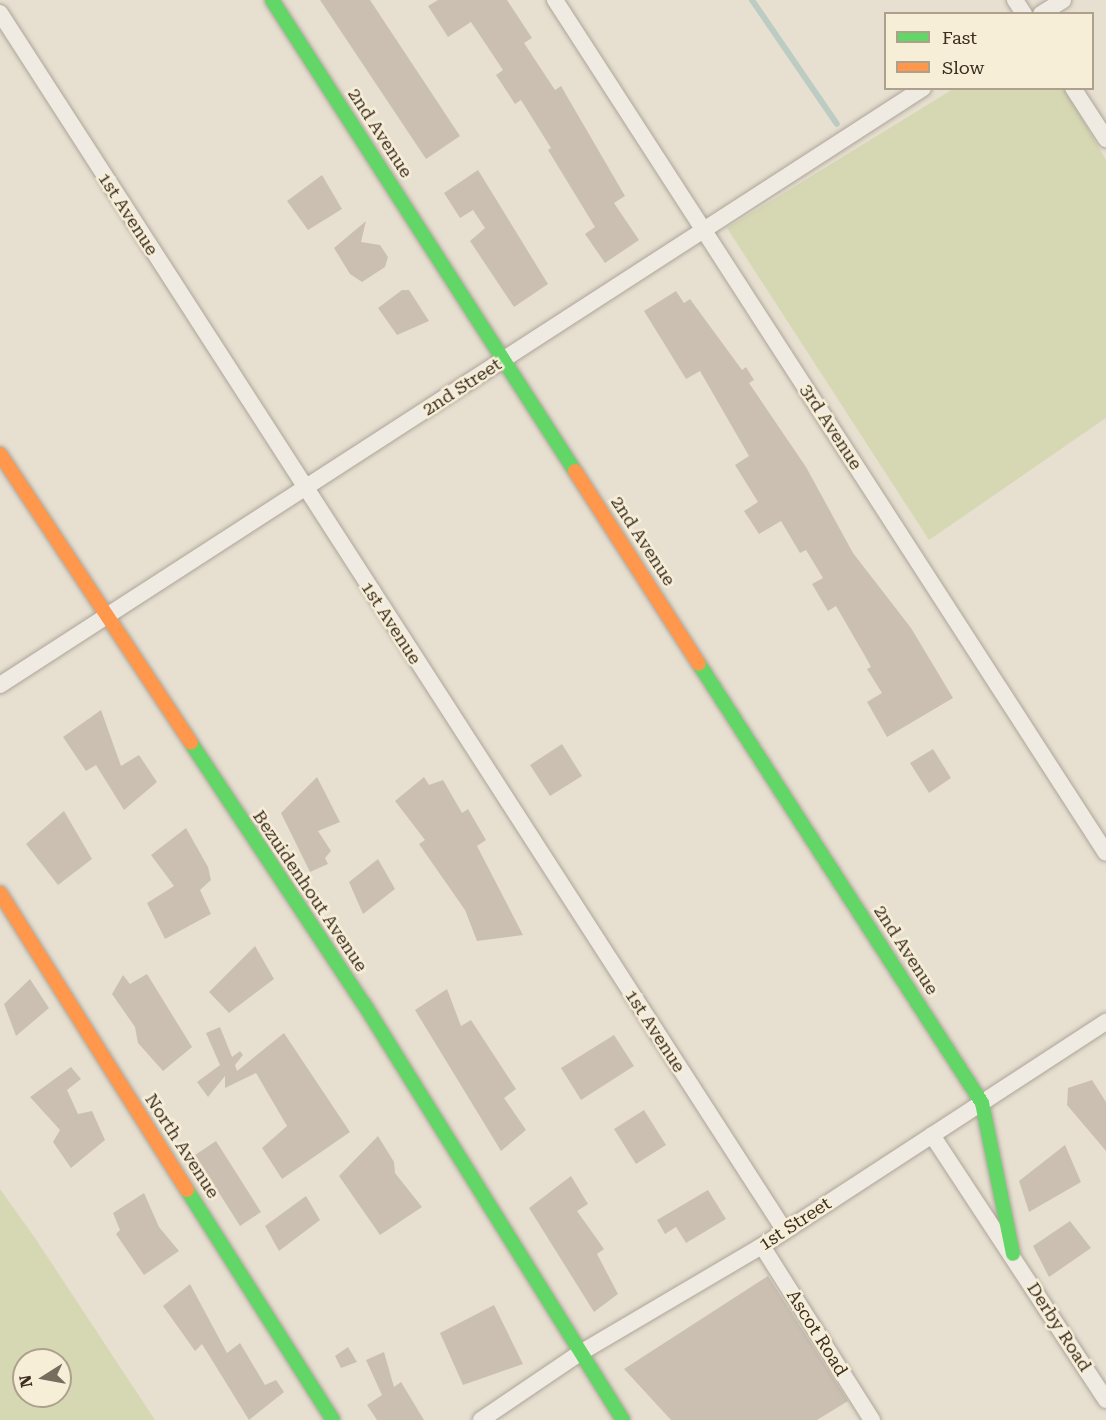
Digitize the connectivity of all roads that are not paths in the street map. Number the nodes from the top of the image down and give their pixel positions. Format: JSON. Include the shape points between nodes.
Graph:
{"nodes":[{"id":1,"x":272,"y":0,"type":"edge"},
{"id":2,"x":555,"y":0,"type":"edge"},
{"id":3,"x":1063,"y":0,"type":"edge"},
{"id":4,"x":1044,"y":12,"type":"edge"},
{"id":5,"x":0,"y":13,"type":"edge"},
{"id":6,"x":920,"y":90,"type":"edge"},
{"id":7,"x":1074,"y":90,"type":"edge"},
{"id":8,"x":1106,"y":139,"type":"edge"},
{"id":9,"x":704,"y":231,"type":"junction"},
{"id":10,"x":505,"y":358,"type":"junction"},
{"id":11,"x":0,"y":454,"type":"edge"},
{"id":12,"x":304,"y":490,"type":"junction"},
{"id":13,"x":106,"y":616,"type":"junction"},
{"id":14,"x":0,"y":685,"type":"edge"},
{"id":15,"x":1106,"y":853,"type":"edge"},
{"id":16,"x":0,"y":893,"type":"edge"},
{"id":17,"x":1106,"y":1022,"type":"edge"},
{"id":18,"x":982,"y":1103,"type":"junction"},
{"id":19,"x":932,"y":1135,"type":"junction"},
{"id":20,"x":785,"y":1231,"type":"junction"},
{"id":21,"x":762,"y":1246,"type":"junction"},
{"id":22,"x":1013,"y":1254,"type":"junction"},
{"id":23,"x":580,"y":1353,"type":"junction"},
{"id":24,"x":1106,"y":1400,"type":"edge"},
{"id":25,"x":333,"y":1420,"type":"edge"},
{"id":26,"x":481,"y":1420,"type":"edge"},
{"id":27,"x":623,"y":1420,"type":"edge"},
{"id":28,"x":872,"y":1420,"type":"edge"}],
"edges":[{"from":1,"to":10,"type":"street","name":"2nd Avenue"},
{"from":2,"to":9,"type":"street","name":"3rd Avenue"},
{"from":3,"to":4,"type":"street"},
{"from":5,"to":12,"type":"street","name":"1st Avenue"},
{"from":6,"to":9,"type":"street","name":"2nd Street"},
{"from":7,"to":8,"type":"street"},
{"from":9,"to":10,"type":"street","name":"2nd Street"},
{"from":9,"to":15,"type":"street","name":"3rd Avenue"},
{"from":10,"to":12,"type":"street","name":"2nd Street"},
{"from":10,"to":18,"type":"street","name":"2nd Avenue"},
{"from":11,"to":13,"type":"street","name":"Bezuidenhout Avenue"},
{"from":12,"to":13,"type":"street","name":"2nd Street"},
{"from":12,"to":20,"type":"street","name":"1st Avenue"},
{"from":13,"to":14,"type":"street","name":"2nd Street"},
{"from":13,"to":23,"type":"street","name":"Bezuidenhout Avenue","via":[[370,1014]]},
{"from":16,"to":25,"type":"street","name":"North Avenue"},
{"from":17,"to":18,"type":"street","name":"1st Street"},
{"from":18,"to":19,"type":"street","name":"1st Street"},
{"from":18,"to":22,"type":"street","name":"Derby Road"},
{"from":19,"to":20,"type":"street","name":"1st Street"},
{"from":19,"to":22,"type":"street","name":"Derby Road"},
{"from":20,"to":21,"type":"street","name":"1st Street"},
{"from":21,"to":23,"type":"street","name":"1st Street"},
{"from":21,"to":28,"type":"street","name":"Ascot Road"},
{"from":22,"to":24,"type":"street","name":"Derby Road"},
{"from":23,"to":26,"type":"street","name":"1st Street"},
{"from":23,"to":27,"type":"street","name":"Bezuidenhout Avenue"}]}
